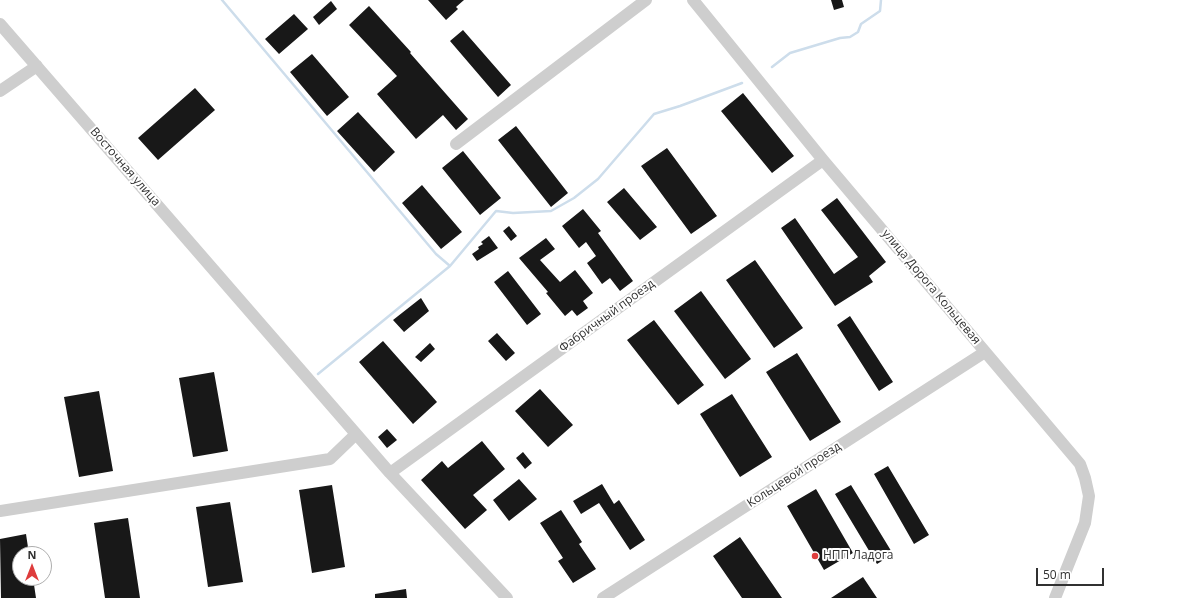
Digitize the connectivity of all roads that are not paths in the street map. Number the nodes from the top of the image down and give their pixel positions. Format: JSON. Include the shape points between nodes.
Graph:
{"nodes":[{"id":1,"x":646,"y":0,"type":"edge"},
{"id":2,"x":694,"y":0,"type":"edge"},
{"id":3,"x":0,"y":24,"type":"edge"},
{"id":4,"x":37,"y":66,"type":"junction"},
{"id":5,"x":0,"y":91,"type":"edge"},
{"id":6,"x":456,"y":144,"type":"dead end"},
{"id":7,"x":823,"y":160,"type":"junction"},
{"id":8,"x":985,"y":352,"type":"junction"},
{"id":9,"x":356,"y":434,"type":"junction"},
{"id":10,"x":390,"y":473,"type":"junction"},
{"id":11,"x":0,"y":511,"type":"edge"},
{"id":12,"x":506,"y":598,"type":"edge"},
{"id":13,"x":603,"y":598,"type":"edge"},
{"id":14,"x":1055,"y":598,"type":"edge"}],
"edges":[{"from":1,"to":6,"type":"street"},
{"from":2,"to":7,"type":"street","name":"улица Дорога Кольцевая"},
{"from":3,"to":4,"type":"street","name":"Восточная улица"},
{"from":4,"to":5,"type":"street"},
{"from":4,"to":9,"type":"street","name":"Восточная улица"},
{"from":7,"to":8,"type":"street","name":"улица Дорога Кольцевая"},
{"from":7,"to":10,"type":"street","name":"Фабричный проезд"},
{"from":8,"to":13,"type":"street","name":"Кольцевой проезд"},
{"from":8,"to":14,"type":"street","name":"улица Дорога Кольцевая","via":[[1080,464],[1085,478],[1089,496],[1085,523]]},
{"from":9,"to":10,"type":"street","name":"Восточная улица"},
{"from":9,"to":11,"type":"street","via":[[330,459]]},
{"from":10,"to":12,"type":"street","name":"Восточная улица"}]}
